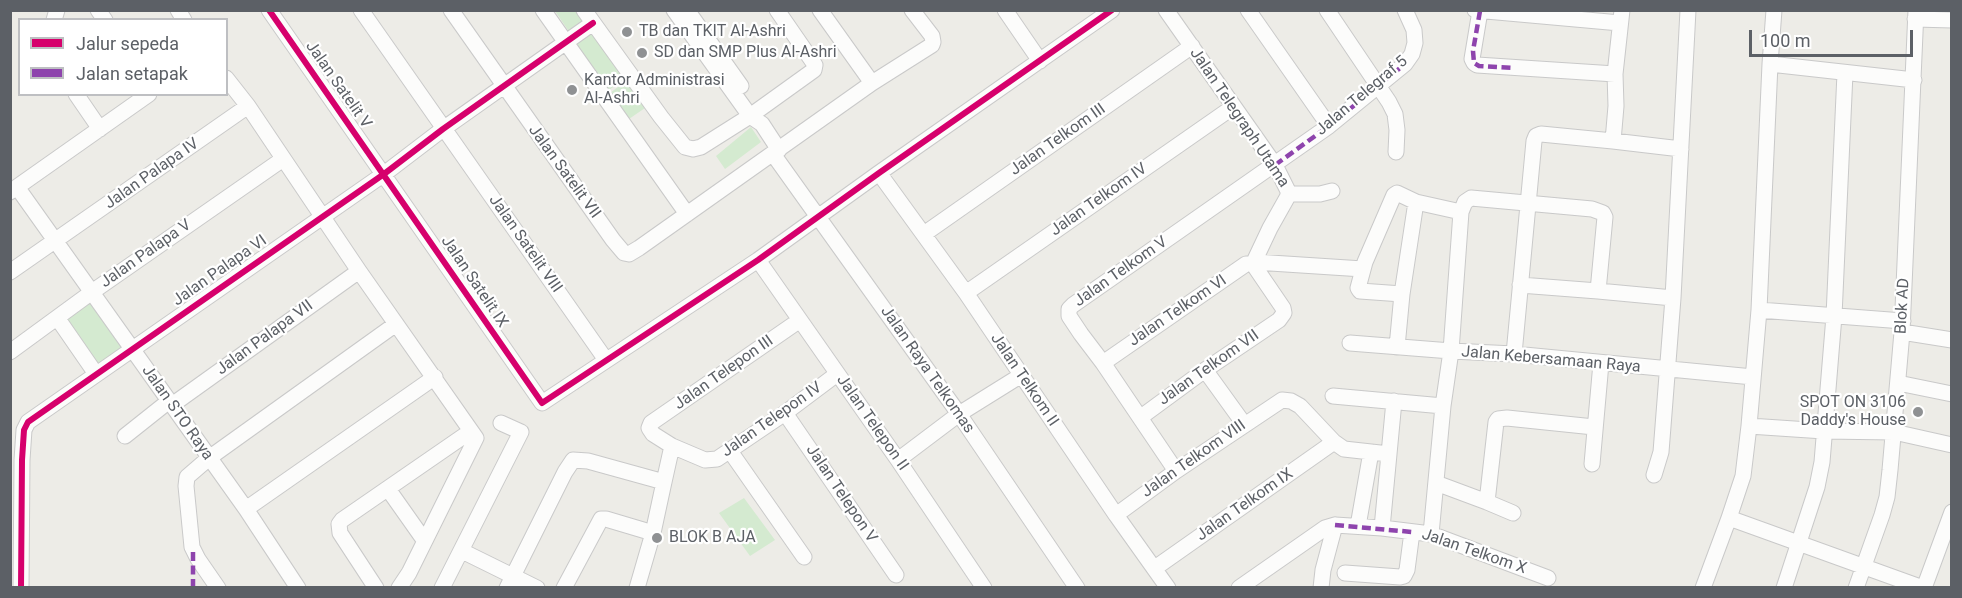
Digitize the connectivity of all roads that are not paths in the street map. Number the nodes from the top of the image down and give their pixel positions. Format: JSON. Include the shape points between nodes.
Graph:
{"nodes":[{"id":1,"x":269,"y":10,"type":"edge"},
{"id":2,"x":361,"y":10,"type":"edge"},
{"id":3,"x":451,"y":10,"type":"edge"},
{"id":4,"x":543,"y":10,"type":"edge"},
{"id":5,"x":674,"y":10,"type":"edge"},
{"id":6,"x":687,"y":10,"type":"edge"},
{"id":7,"x":777,"y":10,"type":"edge"},
{"id":8,"x":820,"y":10,"type":"edge"},
{"id":9,"x":912,"y":10,"type":"edge"},
{"id":10,"x":1005,"y":10,"type":"edge"},
{"id":11,"x":1112,"y":10,"type":"edge"},
{"id":12,"x":1166,"y":10,"type":"edge"},
{"id":13,"x":1248,"y":10,"type":"edge"},
{"id":14,"x":1327,"y":10,"type":"edge"},
{"id":15,"x":1405,"y":10,"type":"edge"},
{"id":16,"x":1475,"y":10,"type":"edge"},
{"id":17,"x":1688,"y":10,"type":"edge"},
{"id":18,"x":1774,"y":10,"type":"edge"},
{"id":19,"x":1480,"y":11,"type":"edge"},
{"id":20,"x":1562,"y":14,"type":"edge"},
{"id":21,"x":1916,"y":15,"type":"edge"},
{"id":22,"x":588,"y":17,"type":"edge"},
{"id":23,"x":1621,"y":17,"type":"edge"},
{"id":24,"x":1952,"y":20,"type":"edge"},
{"id":25,"x":694,"y":30,"type":"junction"},
{"id":26,"x":566,"y":43,"type":"junction"},
{"id":27,"x":1192,"y":46,"type":"junction"},
{"id":28,"x":1040,"y":61,"type":"junction"},
{"id":29,"x":1770,"y":64,"type":"junction"},
{"id":30,"x":1845,"y":73,"type":"junction"},
{"id":31,"x":1615,"y":74,"type":"junction"},
{"id":32,"x":1914,"y":80,"type":"junction"},
{"id":33,"x":228,"y":81,"type":"edge"},
{"id":34,"x":872,"y":83,"type":"junction"},
{"id":35,"x":1379,"y":85,"type":"junction"},
{"id":36,"x":502,"y":86,"type":"junction"},
{"id":37,"x":77,"y":96,"type":"edge"},
{"id":38,"x":146,"y":96,"type":"edge"},
{"id":39,"x":248,"y":106,"type":"junction"},
{"id":40,"x":1233,"y":107,"type":"junction"},
{"id":41,"x":757,"y":117,"type":"junction"},
{"id":42,"x":1329,"y":126,"type":"junction"},
{"id":43,"x":100,"y":129,"type":"junction"},
{"id":44,"x":443,"y":129,"type":"junction"},
{"id":45,"x":1613,"y":141,"type":"junction"},
{"id":46,"x":1681,"y":148,"type":"junction"},
{"id":47,"x":776,"y":152,"type":"junction"},
{"id":48,"x":1396,"y":152,"type":"dead end"},
{"id":49,"x":283,"y":159,"type":"junction"},
{"id":50,"x":1275,"y":165,"type":"junction"},
{"id":51,"x":879,"y":172,"type":"junction"},
{"id":52,"x":384,"y":174,"type":"junction"},
{"id":53,"x":14,"y":189,"type":"edge"},
{"id":54,"x":1332,"y":191,"type":"dead end"},
{"id":55,"x":1289,"y":194,"type":"junction"},
{"id":56,"x":1416,"y":202,"type":"junction"},
{"id":57,"x":1528,"y":204,"type":"junction"},
{"id":58,"x":1461,"y":212,"type":"junction"},
{"id":59,"x":687,"y":214,"type":"junction"},
{"id":60,"x":323,"y":215,"type":"junction"},
{"id":61,"x":819,"y":216,"type":"junction"},
{"id":62,"x":924,"y":234,"type":"junction"},
{"id":63,"x":55,"y":241,"type":"junction"},
{"id":64,"x":758,"y":260,"type":"junction"},
{"id":65,"x":1254,"y":263,"type":"junction"},
{"id":66,"x":1363,"y":269,"type":"junction"},
{"id":67,"x":359,"y":271,"type":"junction"},
{"id":68,"x":10,"y":272,"type":"edge"},
{"id":69,"x":1520,"y":285,"type":"junction"},
{"id":70,"x":1598,"y":291,"type":"junction"},
{"id":71,"x":92,"y":292,"type":"junction"},
{"id":72,"x":966,"y":294,"type":"junction"},
{"id":73,"x":1402,"y":294,"type":"junction"},
{"id":74,"x":1673,"y":298,"type":"junction"},
{"id":75,"x":1759,"y":310,"type":"junction"},
{"id":76,"x":1834,"y":316,"type":"junction"},
{"id":77,"x":58,"y":319,"type":"junction"},
{"id":78,"x":800,"y":320,"type":"junction"},
{"id":79,"x":396,"y":324,"type":"junction"},
{"id":80,"x":1902,"y":326,"type":"junction"},
{"id":81,"x":1952,"y":340,"type":"edge"},
{"id":82,"x":1350,"y":343,"type":"dead end"},
{"id":83,"x":1397,"y":347,"type":"junction"},
{"id":84,"x":131,"y":349,"type":"junction"},
{"id":85,"x":1451,"y":351,"type":"junction"},
{"id":86,"x":10,"y":352,"type":"edge"},
{"id":87,"x":1514,"y":354,"type":"junction"},
{"id":88,"x":606,"y":360,"type":"junction"},
{"id":89,"x":1103,"y":363,"type":"junction"},
{"id":90,"x":1601,"y":363,"type":"junction"},
{"id":91,"x":1205,"y":370,"type":"junction"},
{"id":92,"x":1668,"y":370,"type":"junction"},
{"id":93,"x":96,"y":374,"type":"junction"},
{"id":94,"x":837,"y":374,"type":"junction"},
{"id":95,"x":1020,"y":375,"type":"junction"},
{"id":96,"x":1753,"y":377,"type":"junction"},
{"id":97,"x":435,"y":378,"type":"junction"},
{"id":98,"x":1898,"y":383,"type":"junction"},
{"id":99,"x":1952,"y":394,"type":"edge"},
{"id":100,"x":1333,"y":396,"type":"dead end"},
{"id":101,"x":1394,"y":401,"type":"junction"},
{"id":102,"x":170,"y":403,"type":"junction"},
{"id":103,"x":1443,"y":406,"type":"junction"},
{"id":104,"x":785,"y":413,"type":"junction"},
{"id":105,"x":958,"y":414,"type":"junction"},
{"id":106,"x":1141,"y":417,"type":"junction"},
{"id":107,"x":501,"y":423,"type":"dead end"},
{"id":108,"x":1244,"y":424,"type":"junction"},
{"id":109,"x":1749,"y":426,"type":"junction"},
{"id":110,"x":1594,"y":427,"type":"junction"},
{"id":111,"x":471,"y":431,"type":"junction"},
{"id":112,"x":1824,"y":431,"type":"junction"},
{"id":113,"x":1894,"y":432,"type":"junction"},
{"id":114,"x":125,"y":436,"type":"dead end"},
{"id":115,"x":1334,"y":442,"type":"junction"},
{"id":116,"x":1952,"y":445,"type":"edge"},
{"id":117,"x":672,"y":446,"type":"junction"},
{"id":118,"x":730,"y":451,"type":"junction"},
{"id":119,"x":1371,"y":453,"type":"junction"},
{"id":120,"x":1389,"y":454,"type":"junction"},
{"id":121,"x":208,"y":458,"type":"junction"},
{"id":122,"x":16,"y":459,"type":"edge"},
{"id":123,"x":898,"y":460,"type":"junction"},
{"id":124,"x":1592,"y":464,"type":"dead end"},
{"id":125,"x":1176,"y":471,"type":"junction"},
{"id":126,"x":1654,"y":475,"type":"dead end"},
{"id":127,"x":664,"y":482,"type":"junction"},
{"id":128,"x":1436,"y":483,"type":"junction"},
{"id":129,"x":388,"y":489,"type":"junction"},
{"id":130,"x":1487,"y":502,"type":"junction"},
{"id":131,"x":246,"y":509,"type":"junction"},
{"id":132,"x":1952,"y":512,"type":"edge"},
{"id":133,"x":1513,"y":513,"type":"dead end"},
{"id":134,"x":1116,"y":515,"type":"junction"},
{"id":135,"x":1729,"y":518,"type":"junction"},
{"id":136,"x":16,"y":523,"type":"edge"},
{"id":137,"x":1335,"y":525,"type":"junction"},
{"id":138,"x":1358,"y":526,"type":"junction"},
{"id":139,"x":1382,"y":528,"type":"junction"},
{"id":140,"x":1412,"y":532,"type":"junction"},
{"id":141,"x":653,"y":533,"type":"junction"},
{"id":142,"x":1431,"y":534,"type":"junction"},
{"id":143,"x":1948,"y":534,"type":"edge"},
{"id":144,"x":424,"y":540,"type":"junction"},
{"id":145,"x":1800,"y":544,"type":"junction"},
{"id":146,"x":462,"y":552,"type":"junction"},
{"id":147,"x":804,"y":557,"type":"dead end"},
{"id":148,"x":1863,"y":567,"type":"junction"},
{"id":149,"x":1155,"y":568,"type":"junction"},
{"id":150,"x":1345,"y":573,"type":"dead end"},
{"id":151,"x":896,"y":575,"type":"dead end"},
{"id":152,"x":1548,"y":578,"type":"dead end"},
{"id":153,"x":509,"y":582,"type":"edge"},
{"id":154,"x":21,"y":588,"type":"edge"},
{"id":155,"x":218,"y":588,"type":"edge"},
{"id":156,"x":298,"y":588,"type":"edge"},
{"id":157,"x":376,"y":588,"type":"edge"},
{"id":158,"x":399,"y":588,"type":"edge"},
{"id":159,"x":442,"y":588,"type":"edge"},
{"id":160,"x":537,"y":588,"type":"edge"},
{"id":161,"x":564,"y":588,"type":"edge"},
{"id":162,"x":637,"y":588,"type":"edge"},
{"id":163,"x":984,"y":588,"type":"edge"},
{"id":164,"x":1077,"y":588,"type":"edge"},
{"id":165,"x":1168,"y":588,"type":"edge"},
{"id":166,"x":1239,"y":588,"type":"edge"},
{"id":167,"x":1321,"y":588,"type":"edge"},
{"id":168,"x":1703,"y":588,"type":"edge"},
{"id":169,"x":1784,"y":588,"type":"edge"},
{"id":170,"x":1856,"y":588,"type":"edge"},
{"id":171,"x":1924,"y":588,"type":"edge"}],
"edges":[{"from":1,"to":52,"type":"street","name":"Jalan Satelit V"},
{"from":2,"to":44,"type":"street","name":"Jalan Satelit VIII"},
{"from":3,"to":36,"type":"street","name":"Jalan Satelit VII"},
{"from":4,"to":26,"type":"street"},
{"from":5,"to":25,"type":"street","name":"Jalan Raya Telkomas"},
{"from":6,"to":25,"type":"street","name":"Jalan Raya Telkomas"},
{"from":7,"to":41,"type":"street","via":[[815,67]]},
{"from":8,"to":34,"type":"street"},
{"from":9,"to":34,"type":"street","via":[[932,36],[932,45]]},
{"from":10,"to":28,"type":"street"},
{"from":11,"to":28,"type":"street"},
{"from":12,"to":27,"type":"street","name":"Jalan Telegraph Utama"},
{"from":13,"to":42,"type":"street"},
{"from":14,"to":35,"type":"street"},
{"from":15,"to":35,"type":"street","name":"Jalan Telegraf 5","via":[[1414,30],[1412,54]]},
{"from":16,"to":19,"type":"street"},
{"from":17,"to":46,"type":"street"},
{"from":18,"to":29,"type":"street"},
{"from":19,"to":20,"type":"street"},
{"from":19,"to":31,"type":"street","via":[[1472,58],[1477,65]]},
{"from":20,"to":23,"type":"street"},
{"from":21,"to":24,"type":"street"},
{"from":21,"to":32,"type":"street","name":"Blok AD"},
{"from":22,"to":26,"type":"street","name":"Jalan Palapa VI"},
{"from":22,"to":41,"type":"street","via":[[685,147],[700,147]]},
{"from":23,"to":31,"type":"street"},
{"from":25,"to":41,"type":"street","name":"Jalan Raya Telkomas"},
{"from":26,"to":36,"type":"street","name":"Jalan Palapa VI"},
{"from":26,"to":59,"type":"street"},
{"from":27,"to":40,"type":"street","name":"Jalan Telegraph Utama"},
{"from":27,"to":62,"type":"street","name":"Jalan Telkom III"},
{"from":28,"to":51,"type":"street"},
{"from":29,"to":30,"type":"street"},
{"from":29,"to":75,"type":"street"},
{"from":30,"to":32,"type":"street"},
{"from":30,"to":76,"type":"street"},
{"from":31,"to":45,"type":"street"},
{"from":32,"to":80,"type":"street","name":"Blok AD"},
{"from":33,"to":39,"type":"street"},
{"from":34,"to":47,"type":"street"},
{"from":35,"to":42,"type":"street","name":"Jalan Telegraf 5"},
{"from":35,"to":48,"type":"street","via":[[1395,114]]},
{"from":36,"to":44,"type":"street","name":"Jalan Palapa VI"},
{"from":36,"to":59,"type":"street","name":"Jalan Satelit VII","via":[[624,254]]},
{"from":37,"to":43,"type":"street"},
{"from":38,"to":43,"type":"street"},
{"from":39,"to":49,"type":"street"},
{"from":39,"to":63,"type":"street","name":"Jalan Palapa IV"},
{"from":40,"to":50,"type":"street","name":"Jalan Telegraph Utama"},
{"from":40,"to":72,"type":"street","name":"Jalan Telkom IV"},
{"from":41,"to":47,"type":"street","name":"Jalan Raya Telkomas"},
{"from":42,"to":50,"type":"street","name":"Jalan Telegraf 5"},
{"from":43,"to":53,"type":"street"},
{"from":44,"to":52,"type":"street","name":"Jalan Palapa VI"},
{"from":44,"to":88,"type":"street","name":"Jalan Satelit VIII"},
{"from":45,"to":46,"type":"street"},
{"from":45,"to":57,"type":"street","via":[[1536,136]]},
{"from":46,"to":74,"type":"street"},
{"from":47,"to":59,"type":"street"},
{"from":47,"to":61,"type":"street","name":"Jalan Raya Telkomas"},
{"from":49,"to":60,"type":"street"},
{"from":49,"to":71,"type":"street","name":"Jalan Palapa V"},
{"from":50,"to":55,"type":"street","name":"Jalan Telegraph Utama"},
{"from":50,"to":89,"type":"street","name":"Jalan Telkom V","via":[[1071,307],[1069,316]]},
{"from":51,"to":61,"type":"street"},
{"from":51,"to":62,"type":"street","name":"Jalan Telkom II"},
{"from":52,"to":60,"type":"street","name":"Jalan Palapa VI"},
{"from":52,"to":88,"type":"street","name":"Jalan Satelit IX","via":[[540,402]]},
{"from":53,"to":63,"type":"street","name":"Jalan STO Raya"},
{"from":54,"to":55,"type":"street","via":[[1320,195]]},
{"from":55,"to":65,"type":"street","name":"Jalan Telegraph Utama"},
{"from":56,"to":58,"type":"street"},
{"from":56,"to":66,"type":"street","via":[[1400,193],[1394,195]]},
{"from":56,"to":73,"type":"street"},
{"from":57,"to":58,"type":"street","via":[[1471,198]]},
{"from":57,"to":69,"type":"street"},
{"from":57,"to":70,"type":"street","via":[[1603,213]]},
{"from":58,"to":85,"type":"street"},
{"from":60,"to":67,"type":"street"},
{"from":60,"to":84,"type":"street","name":"Jalan Palapa VI"},
{"from":61,"to":64,"type":"street"},
{"from":61,"to":105,"type":"street","name":"Jalan Raya Telkomas"},
{"from":62,"to":72,"type":"street","name":"Jalan Telkom II"},
{"from":63,"to":68,"type":"street","name":"Jalan Palapa IV"},
{"from":63,"to":71,"type":"street","name":"Jalan STO Raya"},
{"from":64,"to":78,"type":"street","name":"Jalan Telepon II"},
{"from":64,"to":88,"type":"street"},
{"from":65,"to":66,"type":"street"},
{"from":65,"to":89,"type":"street","name":"Jalan Telkom VI","via":[[1246,264]]},
{"from":65,"to":91,"type":"street","name":"Jalan Telkom VII","via":[[1283,308],[1283,316]]},
{"from":66,"to":73,"type":"street","via":[[1360,291]]},
{"from":67,"to":79,"type":"street"},
{"from":67,"to":102,"type":"street","name":"Jalan Palapa VII"},
{"from":69,"to":70,"type":"street"},
{"from":69,"to":87,"type":"street"},
{"from":70,"to":74,"type":"street"},
{"from":71,"to":77,"type":"street","name":"Jalan Palapa V"},
{"from":71,"to":84,"type":"street","name":"Jalan STO Raya"},
{"from":72,"to":95,"type":"street","name":"Jalan Telkom II"},
{"from":73,"to":83,"type":"street"},
{"from":74,"to":92,"type":"street"},
{"from":75,"to":76,"type":"street"},
{"from":75,"to":96,"type":"street"},
{"from":76,"to":80,"type":"street"},
{"from":76,"to":112,"type":"street"},
{"from":77,"to":86,"type":"street","name":"Jalan Palapa V"},
{"from":77,"to":93,"type":"street"},
{"from":78,"to":94,"type":"street","name":"Jalan Telepon II"},
{"from":78,"to":117,"type":"street","name":"Jalan Telepon III","via":[[651,423],[653,434]]},
{"from":79,"to":97,"type":"street"},
{"from":79,"to":121,"type":"street"},
{"from":80,"to":81,"type":"street"},
{"from":80,"to":98,"type":"street","name":"Blok AD"},
{"from":82,"to":83,"type":"street","name":"Jalan Kebersamaan Raya"},
{"from":83,"to":85,"type":"street","name":"Jalan Kebersamaan Raya"},
{"from":84,"to":93,"type":"street","name":"Jalan Palapa VI"},
{"from":84,"to":102,"type":"street","name":"Jalan STO Raya"},
{"from":85,"to":87,"type":"street","name":"Jalan Kebersamaan Raya"},
{"from":85,"to":103,"type":"street"},
{"from":87,"to":90,"type":"street","name":"Jalan Kebersamaan Raya"},
{"from":89,"to":106,"type":"street","name":"Jalan Telkom V"},
{"from":90,"to":92,"type":"street","name":"Jalan Kebersamaan Raya"},
{"from":90,"to":110,"type":"street"},
{"from":91,"to":106,"type":"street","name":"Jalan Telkom VII"},
{"from":91,"to":108,"type":"street"},
{"from":92,"to":96,"type":"street","name":"Jalan Kebersamaan Raya"},
{"from":92,"to":126,"type":"street","via":[[1661,452]]},
{"from":93,"to":122,"type":"street","name":"Jalan Palapa VI","via":[[28,422]]},
{"from":94,"to":104,"type":"street","name":"Jalan Telepon IV"},
{"from":94,"to":123,"type":"street","name":"Jalan Telepon II"},
{"from":95,"to":105,"type":"street"},
{"from":95,"to":134,"type":"street","name":"Jalan Telkom II"},
{"from":96,"to":109,"type":"street"},
{"from":97,"to":111,"type":"street"},
{"from":97,"to":131,"type":"street"},
{"from":98,"to":99,"type":"street"},
{"from":98,"to":113,"type":"street","name":"Blok AD"},
{"from":100,"to":101,"type":"street"},
{"from":101,"to":103,"type":"street"},
{"from":101,"to":120,"type":"street"},
{"from":102,"to":114,"type":"street","name":"Jalan Palapa VII"},
{"from":102,"to":121,"type":"street","name":"Jalan STO Raya"},
{"from":103,"to":128,"type":"street"},
{"from":104,"to":118,"type":"street","name":"Jalan Telepon IV"},
{"from":104,"to":151,"type":"street","name":"Jalan Telepon V"},
{"from":105,"to":123,"type":"street"},
{"from":105,"to":164,"type":"street","name":"Jalan Raya Telkomas"},
{"from":106,"to":125,"type":"street","name":"Jalan Telkom V"},
{"from":107,"to":146,"type":"street","via":[[521,432]]},
{"from":108,"to":115,"type":"street","name":"Jalan Telkom VIII","via":[[1282,400],[1292,400]]},
{"from":108,"to":125,"type":"street","name":"Jalan Telkom VIII"},
{"from":109,"to":112,"type":"street"},
{"from":109,"to":135,"type":"street","via":[[1743,477]]},
{"from":110,"to":124,"type":"street"},
{"from":110,"to":130,"type":"street","via":[[1498,419]]},
{"from":111,"to":129,"type":"street"},
{"from":111,"to":144,"type":"street","via":[[476,438]]},
{"from":112,"to":113,"type":"street"},
{"from":112,"to":145,"type":"street","via":[[1820,477]]},
{"from":113,"to":116,"type":"street"},
{"from":113,"to":148,"type":"street","name":"Blok AD","via":[[1887,497]]},
{"from":115,"to":119,"type":"street"},
{"from":115,"to":149,"type":"street","name":"Jalan Telkom IX"},
{"from":117,"to":118,"type":"street","name":"Jalan Telepon IV","via":[[705,460],[717,459]]},
{"from":117,"to":127,"type":"street"},
{"from":118,"to":147,"type":"street"},
{"from":119,"to":120,"type":"street"},
{"from":119,"to":138,"type":"street"},
{"from":120,"to":139,"type":"street"},
{"from":121,"to":131,"type":"street","name":"Jalan STO Raya"},
{"from":121,"to":155,"type":"street","via":[[189,474],[186,486],[193,551]]},
{"from":122,"to":136,"type":"street","name":"Jalan Palapa VI"},
{"from":123,"to":163,"type":"street","name":"Jalan Telepon II"},
{"from":125,"to":134,"type":"street","name":"Jalan Telkom VIII"},
{"from":127,"to":141,"type":"street"},
{"from":127,"to":153,"type":"street","via":[[573,460]]},
{"from":128,"to":130,"type":"street"},
{"from":128,"to":142,"type":"street"},
{"from":129,"to":144,"type":"street"},
{"from":129,"to":157,"type":"street","via":[[342,520],[339,528]]},
{"from":130,"to":133,"type":"street"},
{"from":131,"to":156,"type":"street","name":"Jalan STO Raya"},
{"from":132,"to":143,"type":"street"},
{"from":134,"to":149,"type":"street","name":"Jalan Telkom II"},
{"from":135,"to":145,"type":"street"},
{"from":135,"to":168,"type":"street"},
{"from":136,"to":154,"type":"street","name":"Jalan Palapa VI"},
{"from":137,"to":138,"type":"street","name":"Jalan Telkom X"},
{"from":137,"to":166,"type":"street"},
{"from":137,"to":167,"type":"street"},
{"from":138,"to":139,"type":"street","name":"Jalan Telkom X"},
{"from":139,"to":140,"type":"street","name":"Jalan Telkom X"},
{"from":140,"to":142,"type":"street","name":"Jalan Telkom X"},
{"from":140,"to":150,"type":"street","via":[[1404,576]]},
{"from":141,"to":161,"type":"street","via":[[601,519]]},
{"from":141,"to":162,"type":"street"},
{"from":142,"to":152,"type":"street","name":"Jalan Telkom X"},
{"from":143,"to":171,"type":"street"},
{"from":144,"to":158,"type":"street"},
{"from":145,"to":148,"type":"street"},
{"from":145,"to":169,"type":"street"},
{"from":146,"to":153,"type":"street"},
{"from":146,"to":159,"type":"street"},
{"from":148,"to":170,"type":"street","name":"Blok AD"},
{"from":148,"to":171,"type":"street"},
{"from":149,"to":165,"type":"street","name":"Jalan Telkom II"},
{"from":153,"to":160,"type":"street"}]}
